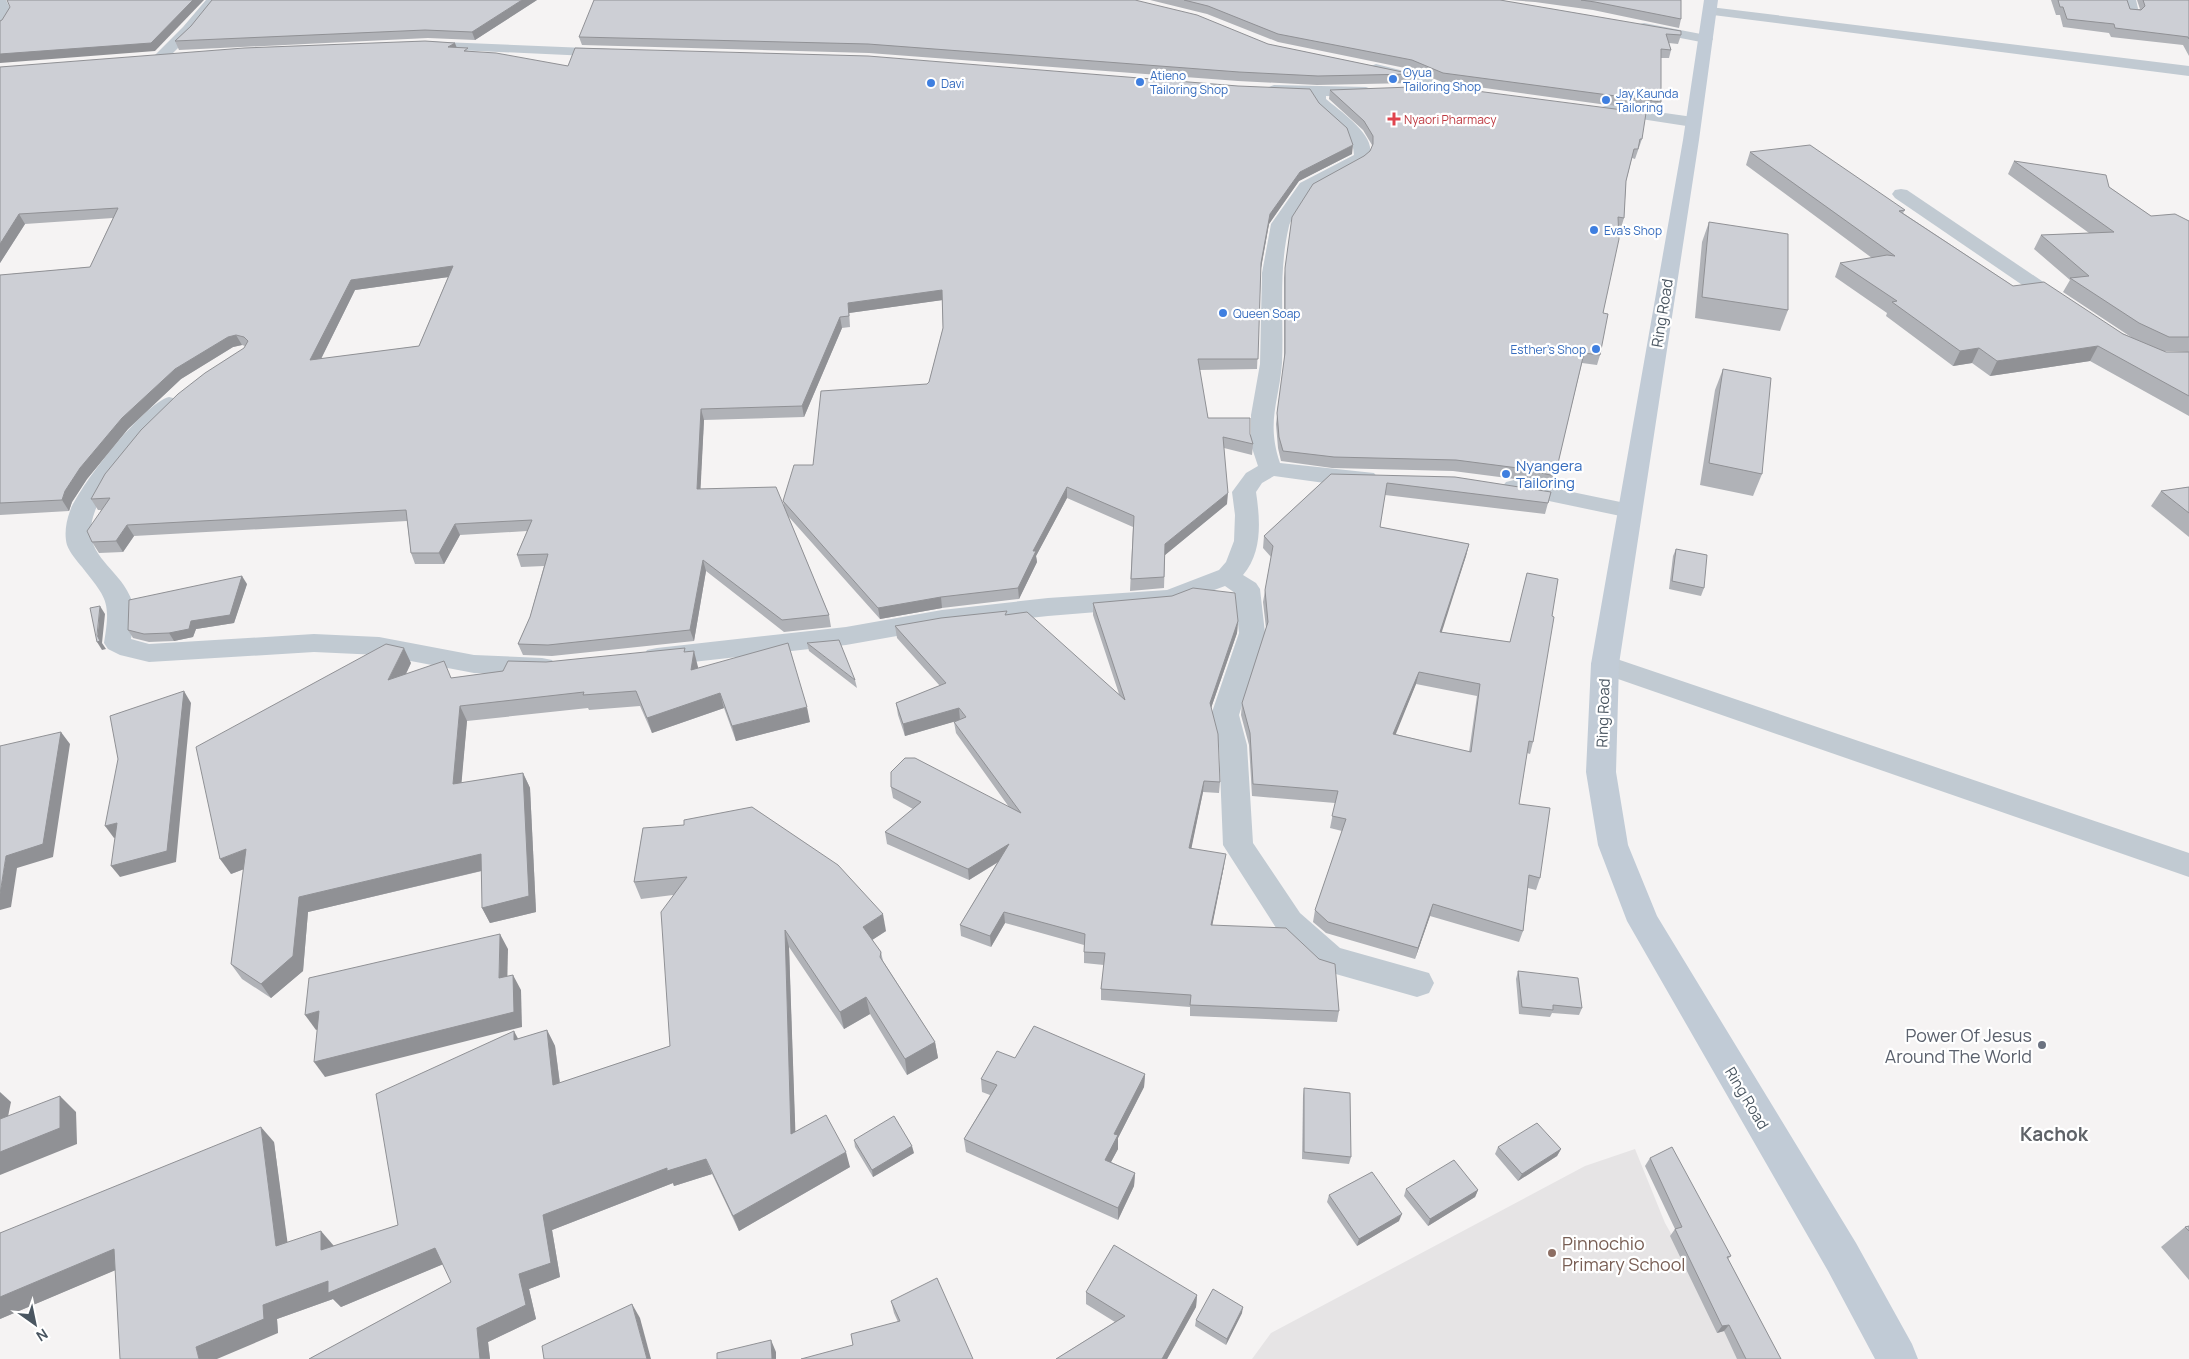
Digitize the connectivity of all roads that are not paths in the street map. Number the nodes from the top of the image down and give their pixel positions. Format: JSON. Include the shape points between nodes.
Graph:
{"nodes":[{"id":1,"x":213,"y":0,"type":"edge"},
{"id":2,"x":0,"y":1,"type":"edge"},
{"id":3,"x":1710,"y":6,"type":"edge"},
{"id":4,"x":0,"y":24,"type":"edge"},
{"id":5,"x":1631,"y":24,"type":"edge"},
{"id":6,"x":1706,"y":39,"type":"junction"},
{"id":7,"x":404,"y":46,"type":"edge"},
{"id":8,"x":625,"y":53,"type":"edge"},
{"id":9,"x":181,"y":56,"type":"edge"},
{"id":10,"x":1365,"y":67,"type":"edge"},
{"id":11,"x":2189,"y":71,"type":"edge"},
{"id":12,"x":1438,"y":88,"type":"junction"},
{"id":13,"x":1256,"y":89,"type":"edge"},
{"id":14,"x":1402,"y":91,"type":"edge"},
{"id":15,"x":1317,"y":92,"type":"junction"},
{"id":16,"x":1377,"y":92,"type":"edge"},
{"id":17,"x":1485,"y":94,"type":"edge"},
{"id":18,"x":1591,"y":108,"type":"edge"},
{"id":19,"x":1693,"y":122,"type":"junction"},
{"id":20,"x":1901,"y":194,"type":"dead end"},
{"id":21,"x":2082,"y":316,"type":"edge"},
{"id":22,"x":190,"y":386,"type":"edge"},
{"id":23,"x":1270,"y":469,"type":"junction"},
{"id":24,"x":1388,"y":479,"type":"edge"},
{"id":25,"x":1488,"y":484,"type":"edge"},
{"id":26,"x":1630,"y":511,"type":"junction"},
{"id":27,"x":1228,"y":576,"type":"junction"},
{"id":28,"x":638,"y":659,"type":"edge"},
{"id":29,"x":1605,"y":664,"type":"junction"},
{"id":30,"x":562,"y":666,"type":"edge"},
{"id":31,"x":2189,"y":865,"type":"edge"},
{"id":32,"x":1417,"y":983,"type":"dead end"},
{"id":33,"x":1897,"y":1359,"type":"edge"}],
"edges":[{"from":1,"to":9,"type":"street","via":[[188,30],[152,59]]},
{"from":2,"to":4,"type":"street","via":[[6,14]]},
{"from":3,"to":6,"type":"main road","name":"Ring Road"},
{"from":3,"to":11,"type":"street"},
{"from":5,"to":6,"type":"street"},
{"from":6,"to":19,"type":"main road","name":"Ring Road"},
{"from":7,"to":8,"type":"street","via":[[428,44]]},
{"from":10,"to":12,"type":"street","via":[[1410,76]]},
{"from":12,"to":14,"type":"street"},
{"from":12,"to":17,"type":"street"},
{"from":13,"to":15,"type":"street"},
{"from":15,"to":16,"type":"street"},
{"from":15,"to":23,"type":"street","via":[[1318,101],[1357,135],[1362,155],[1306,187],[1280,224],[1272,273],[1272,364],[1262,415],[1262,445]]},
{"from":18,"to":19,"type":"street"},
{"from":19,"to":26,"type":"main road","name":"Ring Road"},
{"from":20,"to":21,"type":"street"},
{"from":22,"to":30,"type":"street","via":[[141,429],[102,476],[77,526],[79,544],[119,599],[121,622],[117,643],[149,653],[314,643],[379,646],[474,664]]},
{"from":23,"to":24,"type":"street","via":[[1332,477]]},
{"from":23,"to":27,"type":"street","via":[[1254,478],[1244,492],[1246,541],[1238,564]]},
{"from":25,"to":26,"type":"street"},
{"from":26,"to":29,"type":"main road","name":"Ring Road"},
{"from":27,"to":28,"type":"street","via":[[1171,598],[942,619],[846,636]]},
{"from":27,"to":32,"type":"street","via":[[1247,589],[1252,633],[1226,715],[1234,745],[1238,845],[1290,922],[1330,960]]},
{"from":29,"to":31,"type":"street"},
{"from":29,"to":33,"type":"main road","name":"Ring Road","via":[[1601,772],[1613,845],[1643,921],[1842,1257]]}]}
